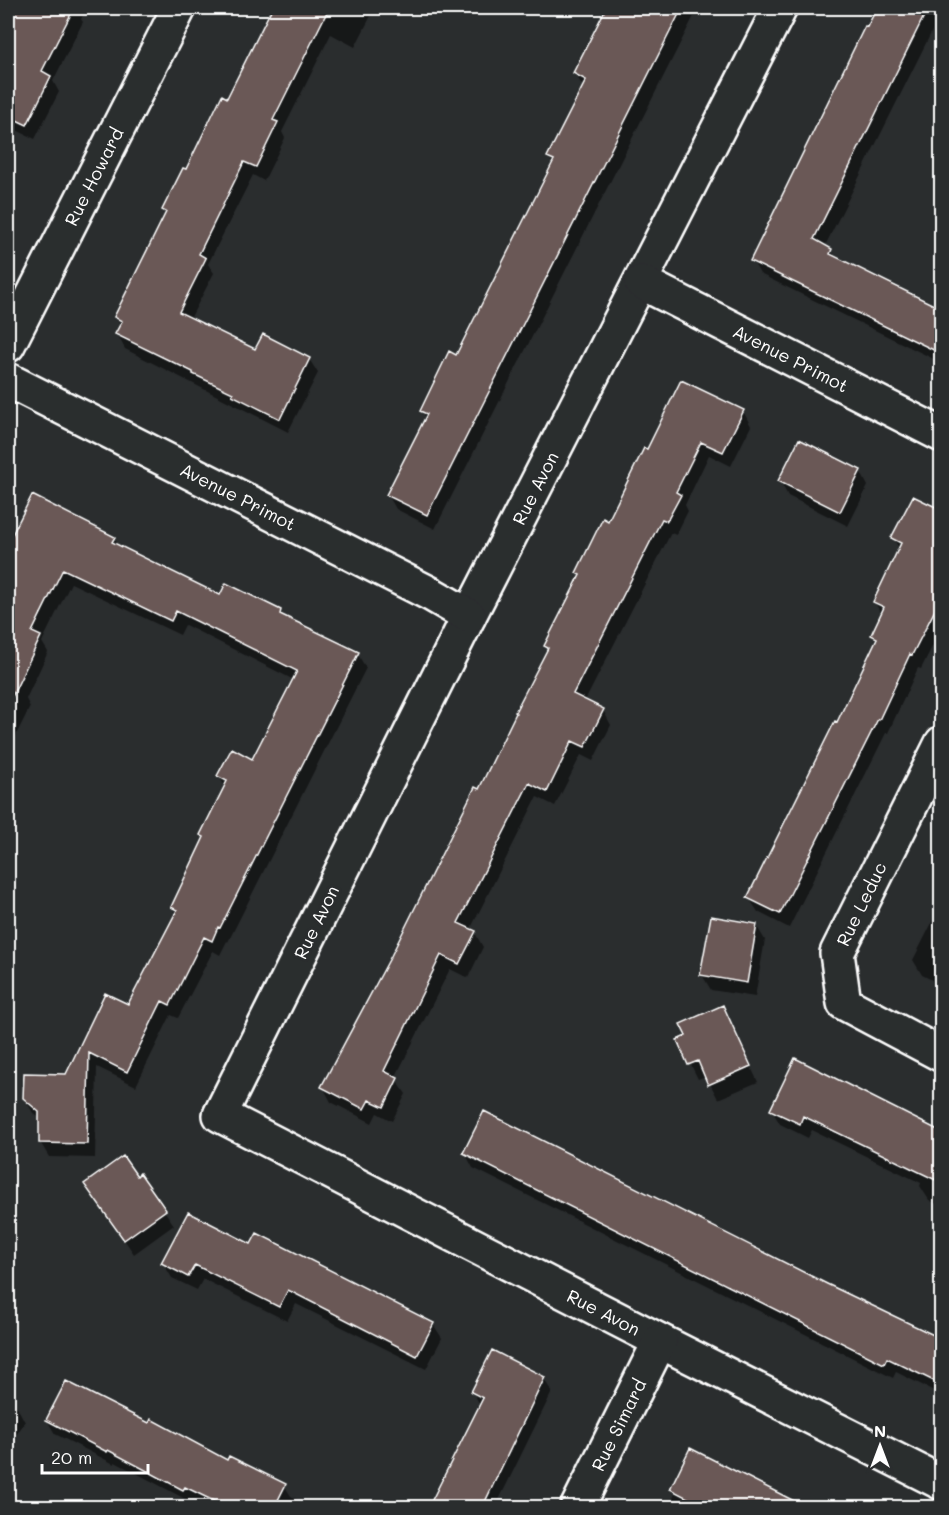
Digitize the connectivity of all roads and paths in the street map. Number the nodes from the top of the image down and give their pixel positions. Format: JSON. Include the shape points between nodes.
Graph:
{"nodes":[{"id":1,"x":179,"y":8,"type":"edge"},
{"id":2,"x":780,"y":8,"type":"edge"},
{"id":3,"x":641,"y":282,"type":"junction"},
{"id":4,"x":8,"y":345,"type":"edge"},
{"id":5,"x":8,"y":380,"type":"edge"},
{"id":6,"x":942,"y":435,"type":"edge"},
{"id":7,"x":468,"y":616,"type":"junction"},
{"id":8,"x":942,"y":743,"type":"edge"},
{"id":9,"x":942,"y":1055,"type":"edge"},
{"id":10,"x":660,"y":1341,"type":"junction"},
{"id":11,"x":942,"y":1483,"type":"edge"},
{"id":12,"x":577,"y":1508,"type":"edge"}],
"edges":[{"from":1,"to":4,"type":"street","name":"Rue Howard"},
{"from":2,"to":3,"type":"street","name":"Rue Avon"},
{"from":3,"to":6,"type":"street","name":"Avenue Primot"},
{"from":3,"to":7,"type":"street","name":"Rue Avon"},
{"from":5,"to":7,"type":"street","name":"Avenue Primot"},
{"from":7,"to":10,"type":"street","name":"Rue Avon","via":[[220,1115]]},
{"from":8,"to":9,"type":"street","name":"Rue Leduc","via":[[837,953],[844,1003]]},
{"from":10,"to":11,"type":"street","name":"Rue Avon"},
{"from":10,"to":12,"type":"street","name":"Rue Simard"}]}
